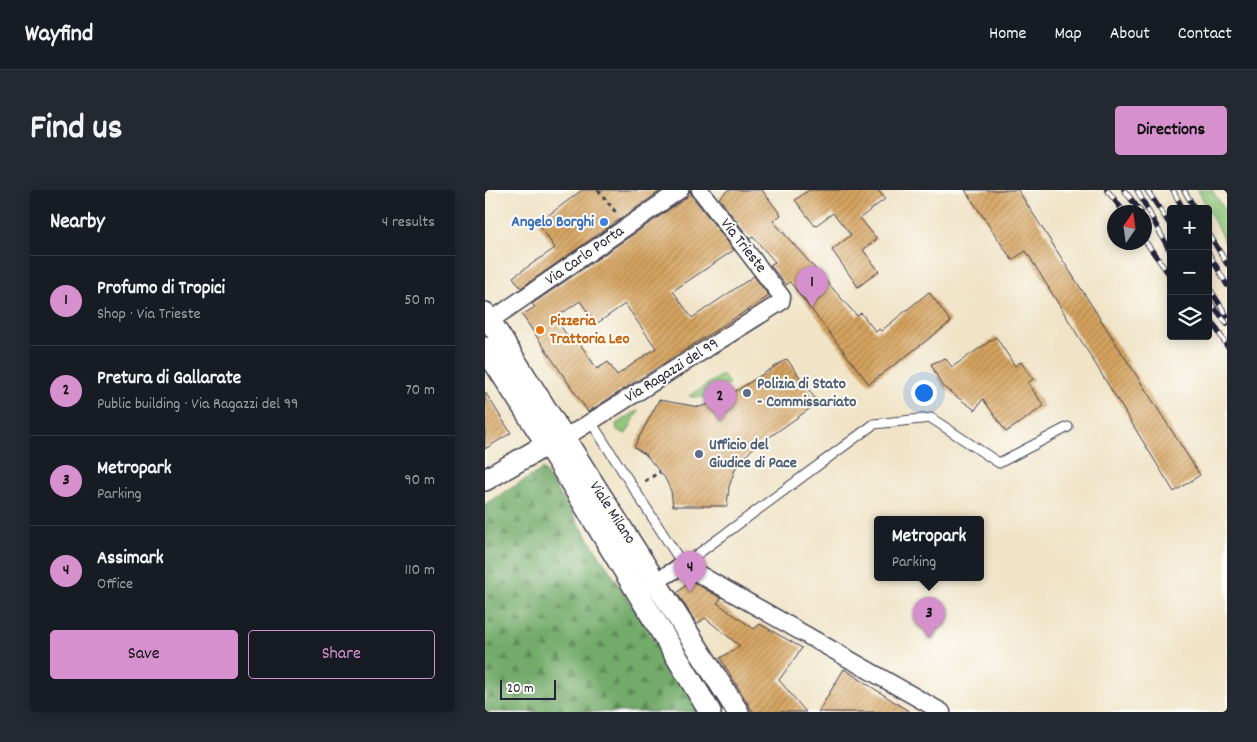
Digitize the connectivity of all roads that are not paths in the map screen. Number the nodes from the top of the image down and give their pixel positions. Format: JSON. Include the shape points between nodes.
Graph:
{"nodes":[{"id":1,"x":680,"y":190,"type":"edge"},
{"id":2,"x":700,"y":190,"type":"edge"},
{"id":3,"x":781,"y":302,"type":"joint"},
{"id":4,"x":487,"y":317,"type":"edge"},
{"id":5,"x":485,"y":348,"type":"edge"},
{"id":6,"x":591,"y":422,"type":"junction"},
{"id":7,"x":1068,"y":426,"type":"dead end"},
{"id":8,"x":555,"y":440,"type":"junction"},
{"id":9,"x":485,"y":480,"type":"edge"},
{"id":10,"x":683,"y":564,"type":"junction"},
{"id":11,"x":657,"y":582,"type":"junction"},
{"id":12,"x":637,"y":593,"type":"junction"},
{"id":13,"x":710,"y":712,"type":"edge"},
{"id":14,"x":738,"y":712,"type":"edge"},
{"id":15,"x":942,"y":712,"type":"edge"}],
"edges":[{"from":1,"to":4,"type":"street","name":"Via Carlo Porta"},
{"from":2,"to":3,"type":"street","name":"Via Trieste","via":[[782,297]]},
{"from":3,"to":6,"type":"street","name":"Via Ragazzi del 99"},
{"from":4,"to":8,"type":"street","name":"Viale Milano"},
{"from":5,"to":8,"type":"street","name":"Viale Milano"},
{"from":6,"to":8,"type":"street","name":"Via Ragazzi del 99"},
{"from":6,"to":10,"type":"lane"},
{"from":7,"to":10,"type":"lane","via":[[999,463],[931,418],[874,424]]},
{"from":8,"to":9,"type":"street"},
{"from":8,"to":11,"type":"street","name":"Viale Milano"},
{"from":8,"to":12,"type":"street","name":"Viale Milano"},
{"from":10,"to":11,"type":"street"},
{"from":10,"to":15,"type":"street"},
{"from":11,"to":12,"type":"street"},
{"from":11,"to":14,"type":"street","name":"Viale Milano"},
{"from":12,"to":13,"type":"street","name":"Viale Milano"}]}
